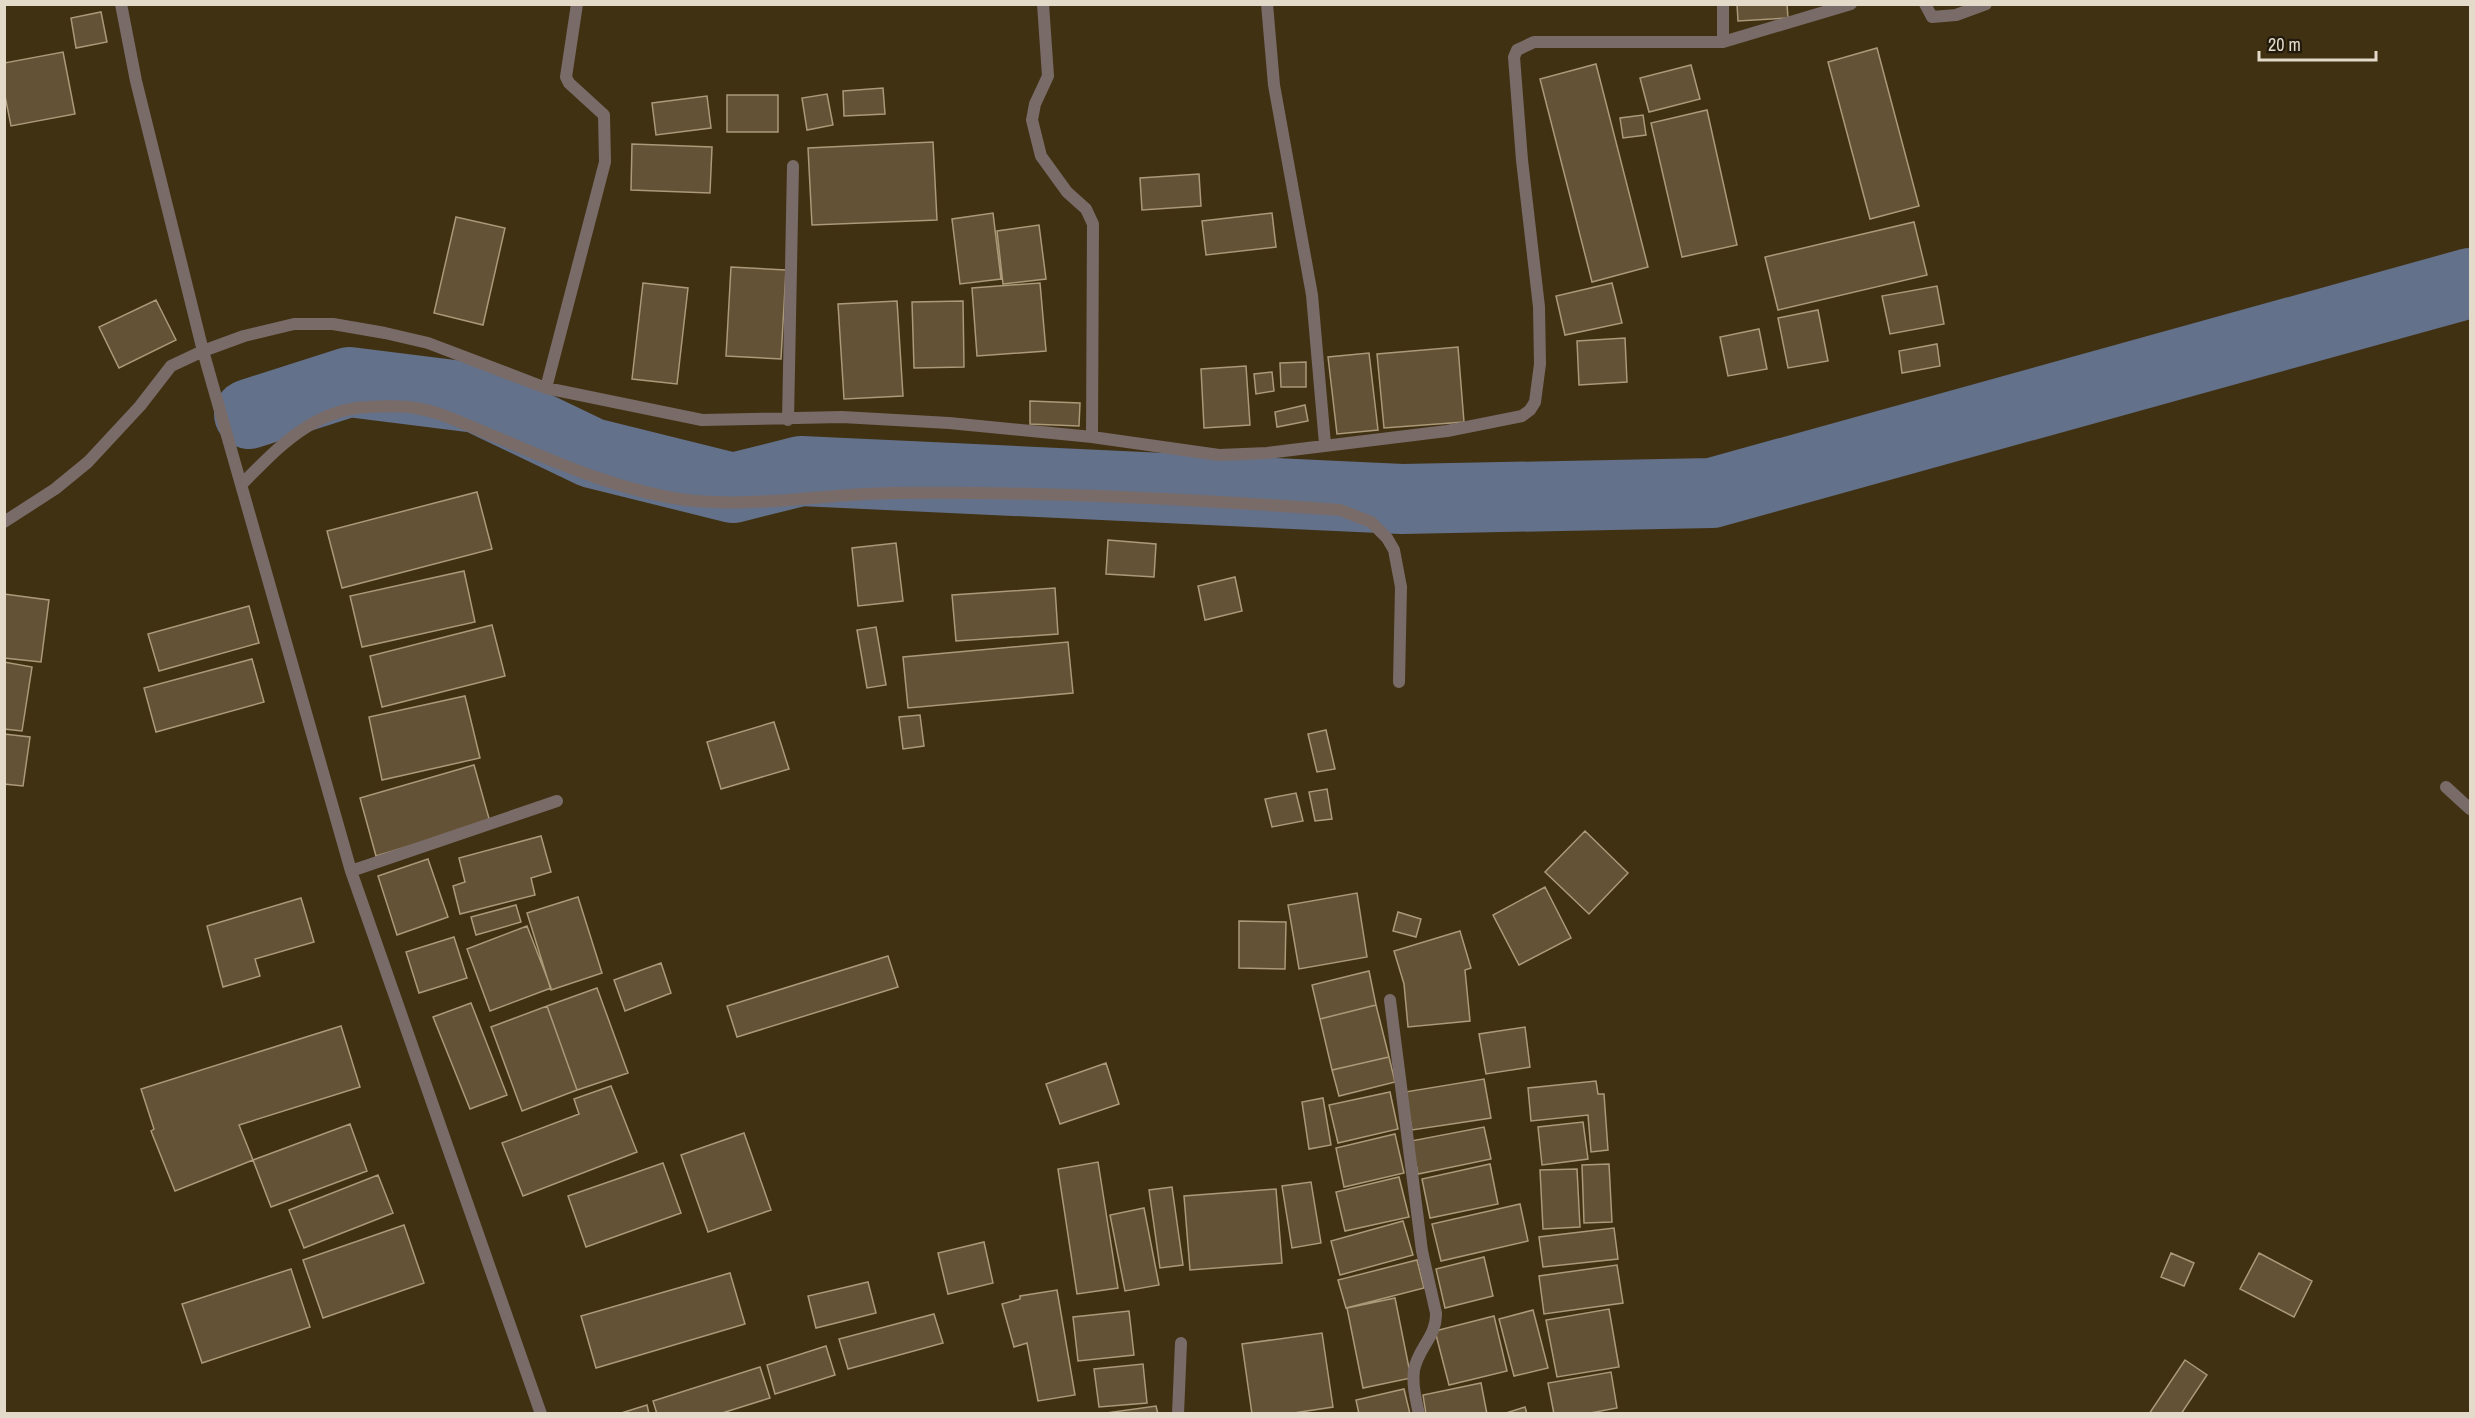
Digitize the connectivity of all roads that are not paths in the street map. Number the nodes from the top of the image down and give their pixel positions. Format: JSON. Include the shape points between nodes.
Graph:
{"nodes":[{"id":1,"x":121,"y":4,"type":"edge"},
{"id":2,"x":577,"y":4,"type":"edge"},
{"id":3,"x":1043,"y":4,"type":"edge"},
{"id":4,"x":1268,"y":4,"type":"edge"},
{"id":5,"x":1723,"y":4,"type":"edge"},
{"id":6,"x":1851,"y":4,"type":"edge"},
{"id":7,"x":1925,"y":4,"type":"edge"},
{"id":8,"x":1986,"y":4,"type":"edge"},
{"id":9,"x":1723,"y":42,"type":"junction"},
{"id":10,"x":793,"y":166,"type":"dead end"},
{"id":11,"x":203,"y":351,"type":"junction"},
{"id":12,"x":546,"y":388,"type":"junction"},
{"id":13,"x":788,"y":420,"type":"junction"},
{"id":14,"x":1092,"y":437,"type":"junction"},
{"id":15,"x":1325,"y":444,"type":"junction"},
{"id":16,"x":241,"y":485,"type":"junction"},
{"id":17,"x":4,"y":522,"type":"edge"},
{"id":18,"x":1399,"y":682,"type":"dead end"},
{"id":19,"x":2446,"y":787,"type":"dead end"},
{"id":20,"x":557,"y":801,"type":"dead end"},
{"id":21,"x":2470,"y":808,"type":"edge"},
{"id":22,"x":351,"y":871,"type":"junction"},
{"id":23,"x":1390,"y":1000,"type":"dead end"},
{"id":24,"x":1181,"y":1343,"type":"dead end"},
{"id":25,"x":541,"y":1413,"type":"edge"},
{"id":26,"x":1178,"y":1413,"type":"edge"},
{"id":27,"x":1419,"y":1413,"type":"edge"}],
"edges":[{"from":1,"to":11,"type":"street","via":[[136,81]]},
{"from":2,"to":12,"type":"street","via":[[566,77],[603,112],[605,162]]},
{"from":3,"to":14,"type":"street","via":[[1048,76],[1032,120],[1041,156],[1067,192],[1086,209],[1093,224]]},
{"from":4,"to":15,"type":"street","via":[[1274,85],[1312,295]]},
{"from":5,"to":9,"type":"street"},
{"from":6,"to":9,"type":"street"},
{"from":7,"to":8,"type":"street","via":[[1932,17],[1956,15]]},
{"from":9,"to":15,"type":"street","via":[[1534,42],[1517,50],[1514,57],[1522,160],[1539,307],[1540,364],[1530,411],[1447,431]]},
{"from":10,"to":13,"type":"street"},
{"from":11,"to":12,"type":"street","via":[[294,324],[333,324],[428,343]]},
{"from":11,"to":16,"type":"street"},
{"from":11,"to":17,"type":"street","via":[[171,366],[88,462]]},
{"from":12,"to":13,"type":"street","via":[[702,420]]},
{"from":13,"to":14,"type":"street","via":[[842,417],[938,422]]},
{"from":14,"to":15,"type":"street","via":[[1219,455]]},
{"from":16,"to":18,"type":"street","via":[[276,449],[311,423],[365,407],[415,408],[445,416],[594,478],[639,492],[688,500],[797,500],[890,493],[1084,495],[1340,510],[1371,522],[1394,550],[1401,587]]},
{"from":16,"to":22,"type":"street"},
{"from":19,"to":21,"type":"street"},
{"from":20,"to":22,"type":"street"},
{"from":22,"to":25,"type":"street"},
{"from":23,"to":27,"type":"street","via":[[1422,1251],[1436,1313],[1433,1334],[1414,1370]]},
{"from":24,"to":26,"type":"street"}]}
